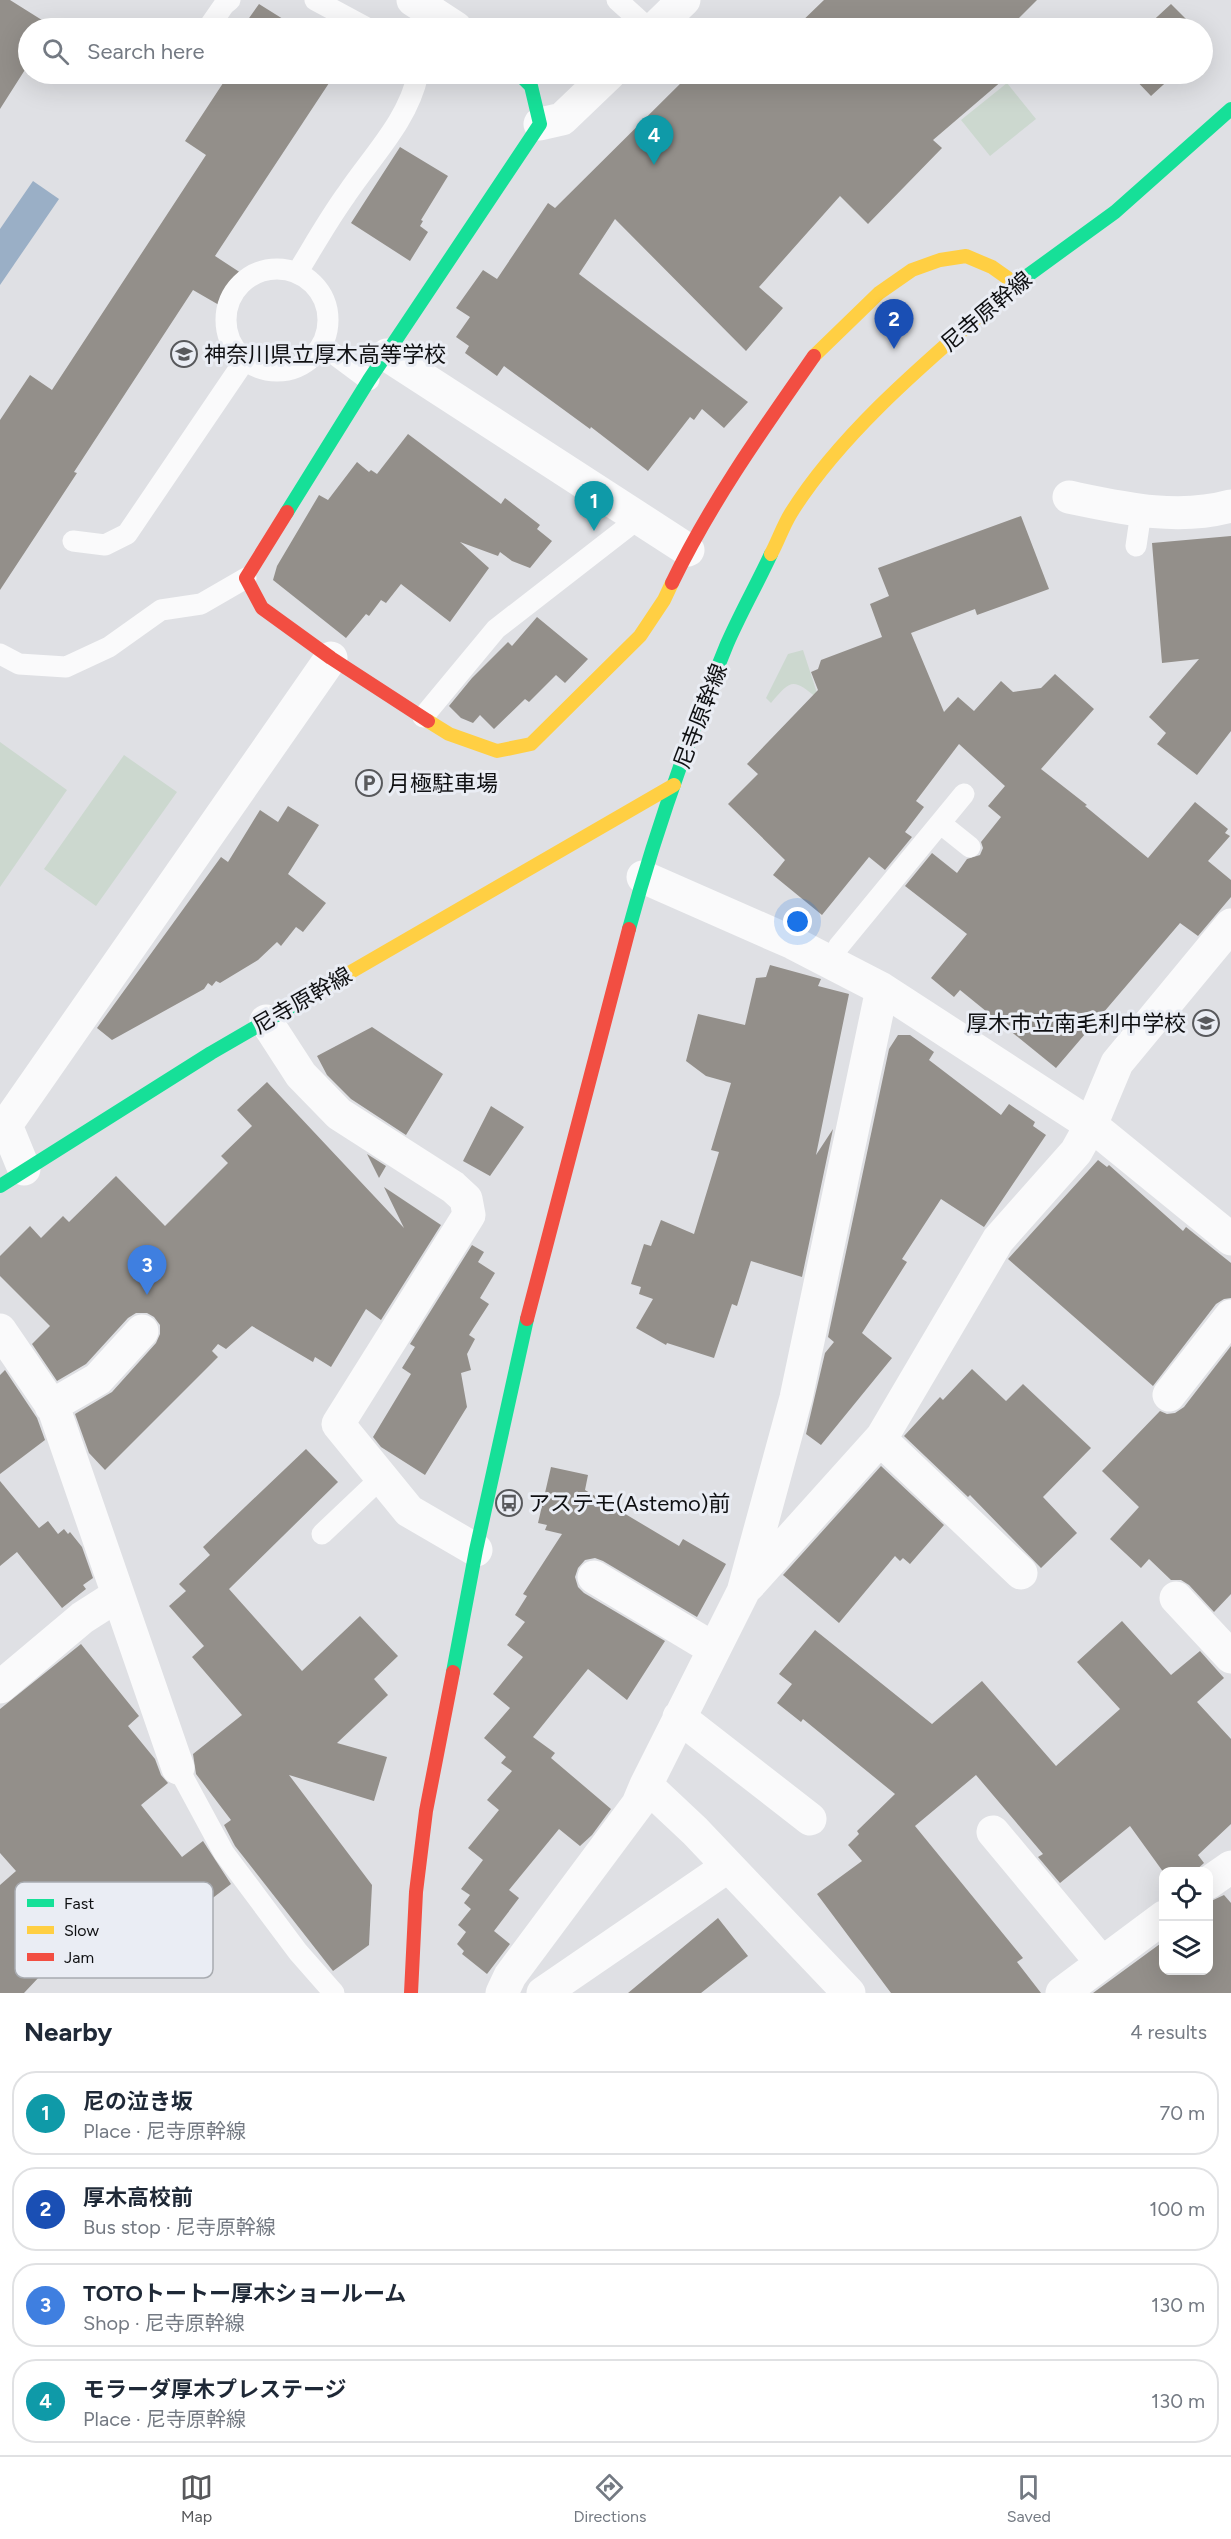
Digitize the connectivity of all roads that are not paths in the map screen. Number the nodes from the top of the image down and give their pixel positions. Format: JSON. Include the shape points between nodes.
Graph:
{"nodes":[{"id":1,"x":230,"y":0,"type":"edge"},
{"id":2,"x":315,"y":0,"type":"edge"},
{"id":3,"x":413,"y":0,"type":"edge"},
{"id":4,"x":617,"y":0,"type":"edge"},
{"id":5,"x":684,"y":0,"type":"edge"},
{"id":6,"x":215,"y":18,"type":"edge"},
{"id":7,"x":348,"y":18,"type":"edge"},
{"id":8,"x":441,"y":18,"type":"edge"},
{"id":9,"x":637,"y":18,"type":"edge"},
{"id":10,"x":665,"y":18,"type":"edge"},
{"id":11,"x":416,"y":84,"type":"edge"},
{"id":12,"x":529,"y":84,"type":"edge"},
{"id":13,"x":599,"y":84,"type":"edge"},
{"id":14,"x":1231,"y":109,"type":"edge"},
{"id":15,"x":540,"y":124,"type":"junction"},
{"id":16,"x":297,"y":273,"type":"junction"},
{"id":17,"x":1016,"y":284,"type":"junction"},
{"id":18,"x":322,"y":345,"type":"junction"},
{"id":19,"x":245,"y":360,"type":"junction"},
{"id":20,"x":378,"y":368,"type":"junction"},
{"id":21,"x":1069,"y":497,"type":"dead end"},
{"id":22,"x":1231,"y":506,"type":"edge"},
{"id":23,"x":1141,"y":512,"type":"junction"},
{"id":24,"x":639,"y":518,"type":"junction"},
{"id":25,"x":73,"y":541,"type":"dead end"},
{"id":26,"x":1136,"y":546,"type":"dead end"},
{"id":27,"x":688,"y":550,"type":"junction"},
{"id":28,"x":246,"y":578,"type":"junction"},
{"id":29,"x":0,"y":654,"type":"edge"},
{"id":30,"x":331,"y":658,"type":"junction"},
{"id":31,"x":423,"y":717,"type":"junction"},
{"id":32,"x":674,"y":785,"type":"junction"},
{"id":33,"x":964,"y":794,"type":"dead end"},
{"id":34,"x":940,"y":823,"type":"junction"},
{"id":35,"x":970,"y":847,"type":"dead end"},
{"id":36,"x":644,"y":877,"type":"junction"},
{"id":37,"x":1231,"y":926,"type":"edge"},
{"id":38,"x":830,"y":963,"type":"junction"},
{"id":39,"x":882,"y":989,"type":"junction"},
{"id":40,"x":266,"y":1021,"type":"junction"},
{"id":41,"x":1090,"y":1125,"type":"junction"},
{"id":42,"x":12,"y":1177,"type":"edge"},
{"id":43,"x":1231,"y":1239,"type":"edge"},
{"id":44,"x":1231,"y":1316,"type":"edge"},
{"id":45,"x":0,"y":1330,"type":"edge"},
{"id":46,"x":142,"y":1331,"type":"dead end"},
{"id":47,"x":1169,"y":1395,"type":"dead end"},
{"id":48,"x":51,"y":1406,"type":"junction"},
{"id":49,"x":880,"y":1439,"type":"junction"},
{"id":50,"x":381,"y":1477,"type":"junction"},
{"id":51,"x":322,"y":1534,"type":"dead end"},
{"id":52,"x":476,"y":1550,"type":"junction"},
{"id":53,"x":1021,"y":1573,"type":"dead end"},
{"id":54,"x":594,"y":1577,"type":"dead end"},
{"id":55,"x":743,"y":1592,"type":"junction"},
{"id":56,"x":118,"y":1596,"type":"junction"},
{"id":57,"x":1176,"y":1598,"type":"dead end"},
{"id":58,"x":1226,"y":1641,"type":"edge"},
{"id":59,"x":714,"y":1649,"type":"junction"},
{"id":60,"x":0,"y":1687,"type":"edge"},
{"id":61,"x":680,"y":1718,"type":"junction"},
{"id":62,"x":178,"y":1768,"type":"joint"},
{"id":63,"x":646,"y":1785,"type":"junction"},
{"id":64,"x":810,"y":1819,"type":"dead end"},
{"id":65,"x":993,"y":1832,"type":"dead end"},
{"id":66,"x":727,"y":1867,"type":"junction"},
{"id":67,"x":1231,"y":1867,"type":"edge"},
{"id":68,"x":1213,"y":1880,"type":"edge"},
{"id":69,"x":1159,"y":1921,"type":"edge"},
{"id":70,"x":1102,"y":1963,"type":"junction"},
{"id":71,"x":838,"y":1989,"type":"edge"},
{"id":72,"x":334,"y":1993,"type":"edge"},
{"id":73,"x":411,"y":1993,"type":"edge"},
{"id":74,"x":502,"y":1993,"type":"edge"},
{"id":75,"x":543,"y":1993,"type":"edge"},
{"id":76,"x":1062,"y":1993,"type":"edge"}],
"edges":[{"from":1,"to":6,"type":"lane"},
{"from":2,"to":7,"type":"lane"},
{"from":3,"to":8,"type":"street"},
{"from":4,"to":9,"type":"lane"},
{"from":5,"to":10,"type":"street"},
{"from":11,"to":16,"type":"lane","via":[[392,132],[345,195]]},
{"from":12,"to":15,"type":"street"},
{"from":13,"to":15,"type":"street","via":[[562,119]]},
{"from":14,"to":17,"type":"street","name":"尼寺原幹線","via":[[1115,212]]},
{"from":15,"to":20,"type":"street"},
{"from":16,"to":18,"type":"lane","via":[[311,282],[328,312],[328,329]]},
{"from":16,"to":19,"type":"lane","via":[[280,269],[262,271],[235,291],[226,322],[229,339]]},
{"from":17,"to":27,"type":"street","via":[[992,267],[966,256],[912,270],[879,293],[816,353],[750,448]]},
{"from":17,"to":32,"type":"street","name":"尼寺原幹線","via":[[927,361],[844,444],[791,513],[728,643]]},
{"from":18,"to":19,"type":"lane","via":[[312,359],[281,371],[265,370]]},
{"from":18,"to":20,"type":"lane"},
{"from":19,"to":25,"type":"lane","via":[[127,534],[105,545]]},
{"from":20,"to":24,"type":"street"},
{"from":20,"to":28,"type":"street"},
{"from":21,"to":23,"type":"street"},
{"from":22,"to":23,"type":"street","via":[[1212,512]]},
{"from":23,"to":26,"type":"lane"},
{"from":24,"to":27,"type":"street"},
{"from":24,"to":31,"type":"lane","via":[[496,629]]},
{"from":27,"to":31,"type":"street","via":[[640,636],[531,744],[497,751],[449,734]]},
{"from":28,"to":29,"type":"lane","via":[[201,604],[161,609],[109,647],[66,668],[19,664]]},
{"from":28,"to":30,"type":"street","via":[[262,608]]},
{"from":30,"to":31,"type":"street"},
{"from":30,"to":42,"type":"street","via":[[6,1125]]},
{"from":32,"to":36,"type":"street"},
{"from":32,"to":40,"type":"street","name":"尼寺原幹線"},
{"from":33,"to":34,"type":"lane"},
{"from":34,"to":35,"type":"lane"},
{"from":34,"to":38,"type":"lane","via":[[839,946]]},
{"from":36,"to":38,"type":"street"},
{"from":36,"to":52,"type":"street","via":[[534,1287]]},
{"from":37,"to":41,"type":"street","via":[[1117,1063]]},
{"from":38,"to":39,"type":"street"},
{"from":39,"to":41,"type":"street"},
{"from":39,"to":55,"type":"street","via":[[796,1398]]},
{"from":40,"to":42,"type":"street","name":"尼寺原幹線"},
{"from":40,"to":50,"type":"street","via":[[301,1074],[339,1114],[466,1199],[469,1215],[338,1424]]},
{"from":41,"to":43,"type":"street"},
{"from":41,"to":49,"type":"street","via":[[1076,1152],[998,1240]]},
{"from":44,"to":47,"type":"street"},
{"from":45,"to":48,"type":"street"},
{"from":46,"to":48,"type":"street","via":[[98,1379]]},
{"from":48,"to":56,"type":"street"},
{"from":49,"to":53,"type":"street"},
{"from":49,"to":55,"type":"street"},
{"from":50,"to":51,"type":"lane"},
{"from":50,"to":52,"type":"street","via":[[409,1511]]},
{"from":52,"to":73,"type":"street","via":[[426,1811],[416,1892]]},
{"from":54,"to":59,"type":"street"},
{"from":55,"to":59,"type":"street"},
{"from":56,"to":60,"type":"street","via":[[82,1618]]},
{"from":56,"to":62,"type":"street"},
{"from":57,"to":58,"type":"street"},
{"from":59,"to":61,"type":"street"},
{"from":61,"to":63,"type":"street"},
{"from":61,"to":64,"type":"street"},
{"from":62,"to":72,"type":"lane","via":[[224,1853]]},
{"from":63,"to":66,"type":"street"},
{"from":63,"to":74,"type":"street","via":[[638,1804],[510,1976]]},
{"from":65,"to":70,"type":"street"},
{"from":66,"to":71,"type":"street"},
{"from":66,"to":75,"type":"street"},
{"from":67,"to":68,"type":"street"},
{"from":69,"to":70,"type":"street"},
{"from":70,"to":76,"type":"street"}]}
